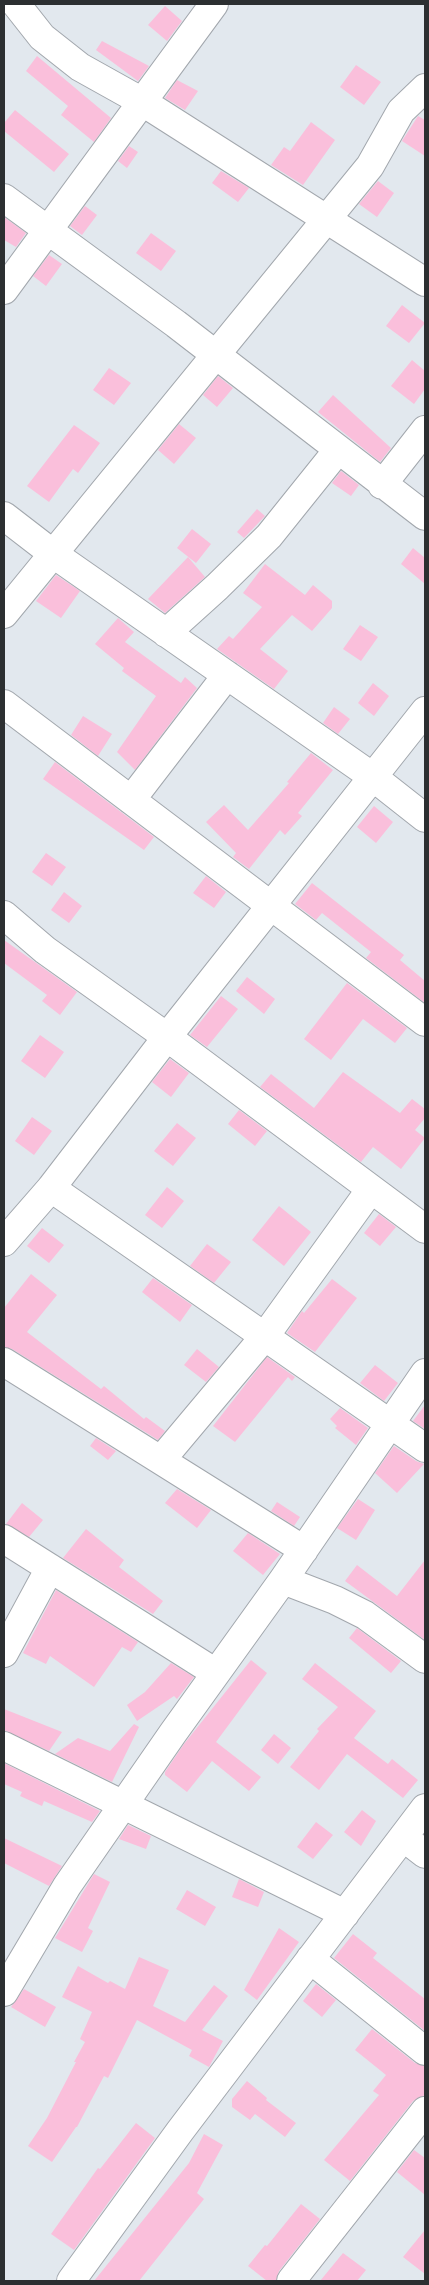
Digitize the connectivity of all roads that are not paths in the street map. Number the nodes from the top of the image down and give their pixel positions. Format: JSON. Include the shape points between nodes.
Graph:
{"nodes":[{"id":1,"x":16,"y":4,"type":"edge"},
{"id":2,"x":214,"y":4,"type":"edge"},
{"id":3,"x":425,"y":88,"type":"edge"},
{"id":4,"x":141,"y":100,"type":"junction"},
{"id":5,"x":4,"y":198,"type":"edge"},
{"id":6,"x":325,"y":218,"type":"junction"},
{"id":7,"x":47,"y":230,"type":"junction"},
{"id":8,"x":425,"y":282,"type":"edge"},
{"id":9,"x":4,"y":290,"type":"edge"},
{"id":10,"x":215,"y":355,"type":"junction"},
{"id":11,"x":425,"y":430,"type":"edge"},
{"id":12,"x":338,"y":450,"type":"junction"},
{"id":13,"x":382,"y":484,"type":"junction"},
{"id":14,"x":4,"y":516,"type":"edge"},
{"id":15,"x":425,"y":516,"type":"edge"},
{"id":16,"x":52,"y":553,"type":"junction"},
{"id":17,"x":4,"y":614,"type":"edge"},
{"id":18,"x":166,"y":633,"type":"junction"},
{"id":19,"x":226,"y":675,"type":"junction"},
{"id":20,"x":4,"y":704,"type":"edge"},
{"id":21,"x":425,"y":711,"type":"edge"},
{"id":22,"x":373,"y":778,"type":"junction"},
{"id":23,"x":131,"y":800,"type":"junction"},
{"id":24,"x":425,"y":818,"type":"edge"},
{"id":25,"x":271,"y":906,"type":"junction"},
{"id":26,"x":4,"y":915,"type":"edge"},
{"id":27,"x":425,"y":1022,"type":"edge"},
{"id":28,"x":168,"y":1037,"type":"junction"},
{"id":29,"x":51,"y":1188,"type":"junction"},
{"id":30,"x":371,"y":1189,"type":"junction"},
{"id":31,"x":425,"y":1229,"type":"edge"},
{"id":32,"x":4,"y":1242,"type":"edge"},
{"id":33,"x":265,"y":1336,"type":"junction"},
{"id":34,"x":4,"y":1362,"type":"edge"},
{"id":35,"x":425,"y":1373,"type":"edge"},
{"id":36,"x":391,"y":1423,"type":"junction"},
{"id":37,"x":425,"y":1448,"type":"edge"},
{"id":38,"x":160,"y":1460,"type":"junction"},
{"id":39,"x":4,"y":1539,"type":"edge"},
{"id":40,"x":304,"y":1550,"type":"junction"},
{"id":41,"x":50,"y":1568,"type":"junction"},
{"id":42,"x":283,"y":1580,"type":"junction"},
{"id":43,"x":4,"y":1653,"type":"edge"},
{"id":44,"x":425,"y":1659,"type":"edge"},
{"id":45,"x":216,"y":1673,"type":"junction"},
{"id":46,"x":4,"y":1746,"type":"edge"},
{"id":47,"x":123,"y":1805,"type":"junction"},
{"id":48,"x":425,"y":1808,"type":"edge"},
{"id":49,"x":403,"y":1837,"type":"junction"},
{"id":50,"x":425,"y":1854,"type":"edge"},
{"id":51,"x":344,"y":1914,"type":"junction"},
{"id":52,"x":310,"y":1960,"type":"junction"},
{"id":53,"x":4,"y":1992,"type":"edge"},
{"id":54,"x":425,"y":2051,"type":"edge"},
{"id":55,"x":425,"y":2111,"type":"edge"},
{"id":56,"x":71,"y":2281,"type":"edge"},
{"id":57,"x":291,"y":2281,"type":"edge"}],
"edges":[{"from":1,"to":4,"type":"street","via":[[42,37],[80,67]]},
{"from":2,"to":4,"type":"street"},
{"from":3,"to":6,"type":"street","via":[[402,111],[370,166]]},
{"from":4,"to":6,"type":"street"},
{"from":4,"to":7,"type":"street"},
{"from":5,"to":7,"type":"street"},
{"from":6,"to":8,"type":"street"},
{"from":6,"to":10,"type":"street"},
{"from":7,"to":9,"type":"street"},
{"from":7,"to":10,"type":"street"},
{"from":10,"to":12,"type":"street"},
{"from":10,"to":16,"type":"street"},
{"from":11,"to":13,"type":"street"},
{"from":12,"to":13,"type":"street"},
{"from":12,"to":18,"type":"street","via":[[269,536]]},
{"from":13,"to":15,"type":"street"},
{"from":14,"to":16,"type":"street"},
{"from":16,"to":17,"type":"street"},
{"from":16,"to":18,"type":"street"},
{"from":18,"to":19,"type":"street"},
{"from":19,"to":22,"type":"street"},
{"from":19,"to":23,"type":"street"},
{"from":20,"to":23,"type":"street"},
{"from":21,"to":22,"type":"street"},
{"from":22,"to":24,"type":"street"},
{"from":22,"to":25,"type":"street"},
{"from":23,"to":25,"type":"street"},
{"from":25,"to":27,"type":"street"},
{"from":25,"to":28,"type":"street"},
{"from":26,"to":28,"type":"street","via":[[45,950]]},
{"from":28,"to":29,"type":"street"},
{"from":28,"to":30,"type":"street"},
{"from":29,"to":32,"type":"street"},
{"from":29,"to":33,"type":"street"},
{"from":30,"to":31,"type":"street"},
{"from":30,"to":33,"type":"street"},
{"from":33,"to":36,"type":"street"},
{"from":33,"to":38,"type":"street"},
{"from":34,"to":38,"type":"street"},
{"from":35,"to":36,"type":"street"},
{"from":36,"to":37,"type":"street"},
{"from":36,"to":40,"type":"street"},
{"from":38,"to":40,"type":"street"},
{"from":39,"to":41,"type":"street"},
{"from":40,"to":42,"type":"street"},
{"from":41,"to":43,"type":"street"},
{"from":41,"to":45,"type":"street"},
{"from":42,"to":44,"type":"street","via":[[365,1615]]},
{"from":42,"to":45,"type":"street"},
{"from":45,"to":47,"type":"street"},
{"from":46,"to":47,"type":"street"},
{"from":47,"to":51,"type":"street"},
{"from":47,"to":53,"type":"street","via":[[67,1886]]},
{"from":48,"to":49,"type":"street"},
{"from":49,"to":50,"type":"street"},
{"from":49,"to":51,"type":"street"},
{"from":51,"to":52,"type":"street"},
{"from":52,"to":54,"type":"street"},
{"from":52,"to":56,"type":"street"},
{"from":55,"to":57,"type":"street"}]}
